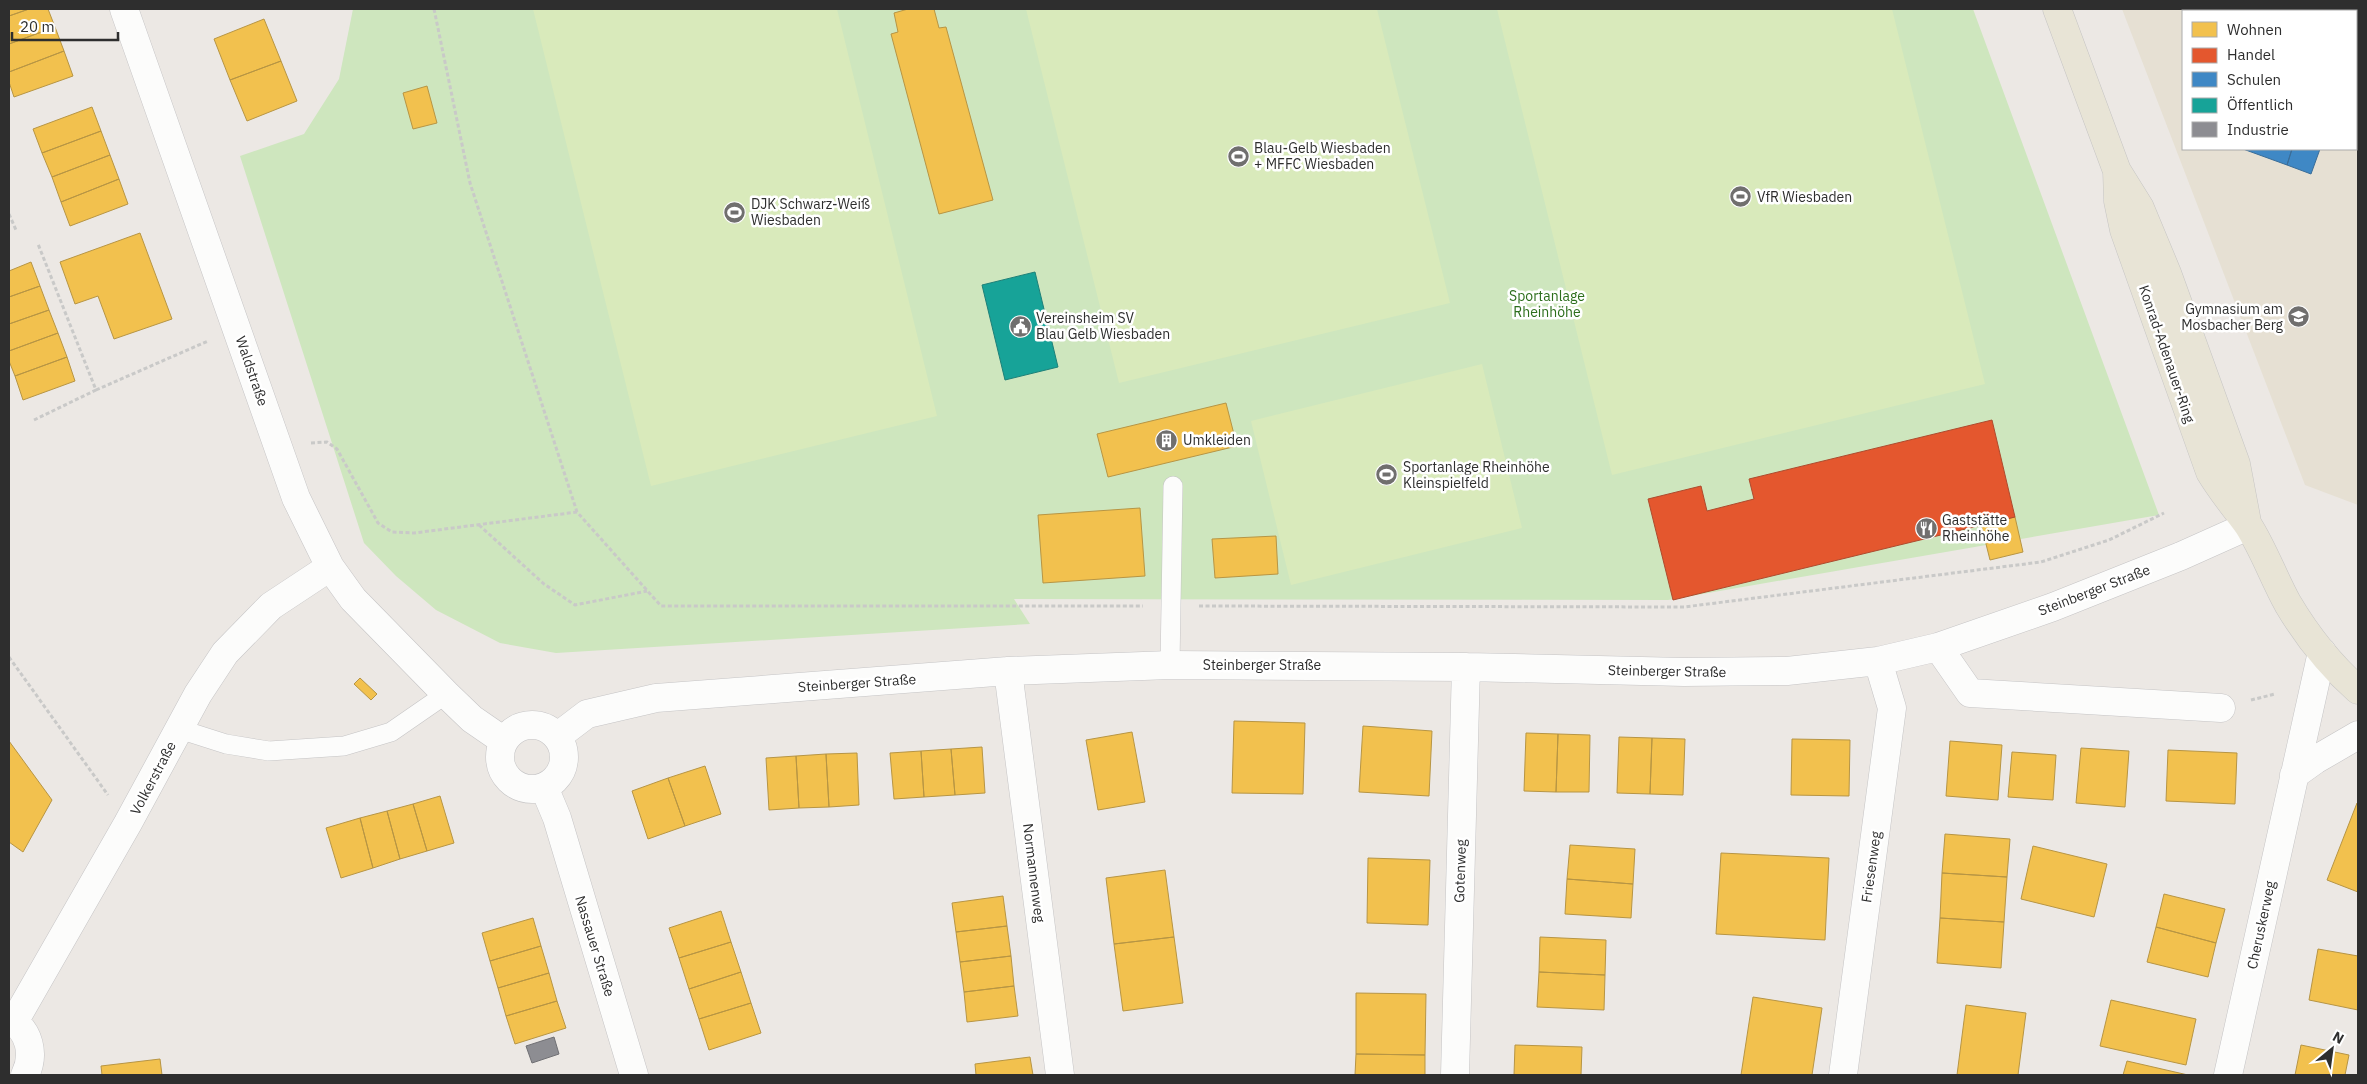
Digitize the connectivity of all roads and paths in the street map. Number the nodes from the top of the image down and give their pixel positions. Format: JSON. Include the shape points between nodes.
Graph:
{"nodes":[{"id":1,"x":124,"y":9,"type":"edge"},
{"id":2,"x":434,"y":9,"type":"edge"},
{"id":3,"x":2057,"y":9,"type":"edge"},
{"id":4,"x":9,"y":214,"type":"edge"},
{"id":5,"x":16,"y":230,"type":"dead end"},
{"id":6,"x":38,"y":244,"type":"dead end"},
{"id":7,"x":237,"y":328,"type":"junction"},
{"id":8,"x":96,"y":390,"type":"junction"},
{"id":9,"x":34,"y":420,"type":"dead end"},
{"id":10,"x":278,"y":445,"type":"junction"},
{"id":11,"x":1173,"y":486,"type":"dead end"},
{"id":12,"x":577,"y":512,"type":"junction"},
{"id":13,"x":2164,"y":512,"type":"dead end"},
{"id":14,"x":479,"y":525,"type":"junction"},
{"id":15,"x":2248,"y":526,"type":"junction"},
{"id":16,"x":330,"y":567,"type":"junction"},
{"id":17,"x":647,"y":591,"type":"junction"},
{"id":18,"x":1172,"y":606,"type":"junction"},
{"id":19,"x":1938,"y":648,"type":"junction"},
{"id":20,"x":2322,"y":652,"type":"junction"},
{"id":21,"x":9,"y":657,"type":"edge"},
{"id":22,"x":1878,"y":661,"type":"junction"},
{"id":23,"x":1170,"y":665,"type":"junction"},
{"id":24,"x":1466,"y":667,"type":"junction"},
{"id":25,"x":1008,"y":671,"type":"junction"},
{"id":26,"x":2358,"y":690,"type":"edge"},
{"id":27,"x":446,"y":694,"type":"junction"},
{"id":28,"x":2221,"y":708,"type":"dead end"},
{"id":29,"x":179,"y":729,"type":"junction"},
{"id":30,"x":2358,"y":735,"type":"edge"},
{"id":31,"x":558,"y":736,"type":"junction"},
{"id":32,"x":504,"y":741,"type":"junction"},
{"id":33,"x":2294,"y":775,"type":"junction"},
{"id":34,"x":544,"y":787,"type":"junction"},
{"id":35,"x":128,"y":823,"type":"junction"},
{"id":36,"x":11,"y":1020,"type":"edge"},
{"id":37,"x":25,"y":1075,"type":"edge"},
{"id":38,"x":634,"y":1075,"type":"edge"},
{"id":39,"x":1060,"y":1075,"type":"edge"},
{"id":40,"x":1455,"y":1075,"type":"edge"},
{"id":41,"x":1843,"y":1075,"type":"edge"},
{"id":42,"x":2228,"y":1075,"type":"edge"}],
"edges":[{"from":1,"to":7,"type":"street","name":"Waldstraße"},
{"from":2,"to":12,"type":"path","via":[[470,183]]},
{"from":3,"to":15,"type":"main road","name":"Konrad-Adenauer-Ring","via":[[2117,171],[2118,201],[2124,230],[2203,457],[2227,500]]},
{"from":4,"to":5,"type":"path"},
{"from":6,"to":8,"type":"path"},
{"from":7,"to":8,"type":"path"},
{"from":7,"to":10,"type":"street","name":"Waldstraße"},
{"from":8,"to":9,"type":"path"},
{"from":10,"to":14,"type":"path","via":[[326,442],[337,449],[378,524],[392,532],[414,533]]},
{"from":10,"to":16,"type":"street","name":"Waldstraße","via":[[296,498]]},
{"from":11,"to":18,"type":"lane"},
{"from":12,"to":14,"type":"path"},
{"from":12,"to":17,"type":"path"},
{"from":13,"to":18,"type":"path","via":[[2109,540],[2041,562],[1684,607]]},
{"from":14,"to":17,"type":"path","via":[[544,584],[575,605]]},
{"from":15,"to":19,"type":"street","name":"Steinberger Straße","via":[[2053,607]]},
{"from":15,"to":20,"type":"main road","name":"Konrad-Adenauer-Ring","via":[[2289,605]]},
{"from":16,"to":27,"type":"street","name":"Waldstraße","via":[[353,599]]},
{"from":16,"to":29,"type":"street","name":"Volkerstraße","via":[[271,606],[225,653]]},
{"from":17,"to":18,"type":"path","via":[[661,606]]},
{"from":18,"to":23,"type":"lane"},
{"from":19,"to":22,"type":"street","name":"Steinberger Straße"},
{"from":19,"to":28,"type":"street","via":[[1970,692]]},
{"from":20,"to":26,"type":"main road","name":"Konrad-Adenauer-Ring"},
{"from":20,"to":33,"type":"street","name":"Cheruskerweg"},
{"from":21,"to":35,"type":"path"},
{"from":22,"to":24,"type":"street","name":"Steinberger Straße","via":[[1787,671]]},
{"from":22,"to":41,"type":"street","name":"Friesenweg","via":[[1892,708]]},
{"from":23,"to":24,"type":"street","name":"Steinberger Straße"},
{"from":23,"to":25,"type":"street","name":"Steinberger Straße"},
{"from":24,"to":40,"type":"street","name":"Gotenweg"},
{"from":25,"to":31,"type":"street","name":"Steinberger Straße","via":[[656,698],[587,714]]},
{"from":25,"to":39,"type":"street","name":"Normannenweg"},
{"from":27,"to":29,"type":"lane","via":[[391,732],[344,746],[269,751],[226,744]]},
{"from":27,"to":32,"type":"street","via":[[472,719]]},
{"from":29,"to":35,"type":"street","name":"Volkerstraße"},
{"from":30,"to":33,"type":"street"},
{"from":31,"to":32,"type":"street","via":[[545,726],[529,724],[514,730]]},
{"from":31,"to":34,"type":"street","via":[[565,755],[564,765],[553,782]]},
{"from":32,"to":34,"type":"street","via":[[500,760],[508,778],[525,788]]},
{"from":33,"to":42,"type":"street","name":"Cheruskerweg"},
{"from":34,"to":38,"type":"street","name":"Nassauer Straße","via":[[557,818]]},
{"from":35,"to":36,"type":"street","name":"Volkerstraße"},
{"from":36,"to":37,"type":"street","name":"Volkerstraße","via":[[29,1042],[31,1055]]}]}
